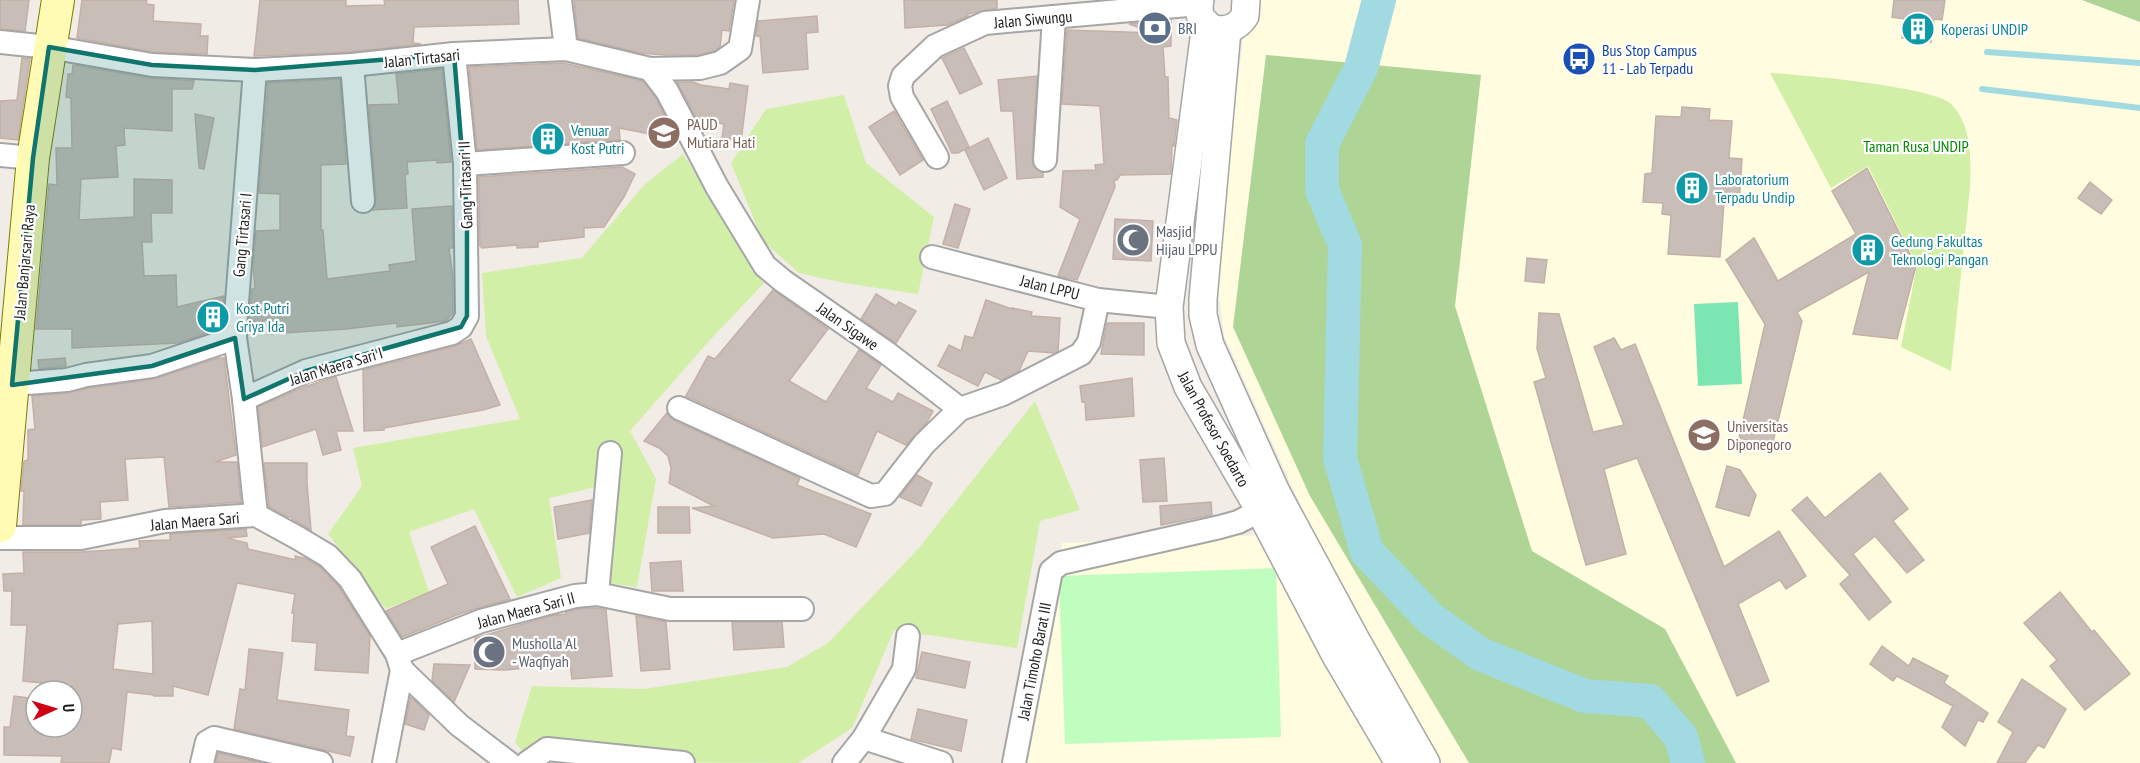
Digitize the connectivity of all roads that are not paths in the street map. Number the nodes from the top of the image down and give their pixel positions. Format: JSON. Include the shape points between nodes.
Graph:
{"nodes":[{"id":1,"x":58,"y":0,"type":"edge"},
{"id":2,"x":560,"y":0,"type":"edge"},
{"id":3,"x":748,"y":0,"type":"edge"},
{"id":4,"x":1246,"y":0,"type":"edge"},
{"id":5,"x":1208,"y":14,"type":"edge"},
{"id":6,"x":1054,"y":17,"type":"junction"},
{"id":7,"x":0,"y":42,"type":"edge"},
{"id":8,"x":49,"y":47,"type":"junction"},
{"id":9,"x":566,"y":49,"type":"junction"},
{"id":10,"x":454,"y":54,"type":"junction"},
{"id":11,"x":352,"y":65,"type":"junction"},
{"id":12,"x":650,"y":69,"type":"junction"},
{"id":13,"x":255,"y":70,"type":"junction"},
{"id":14,"x":623,"y":153,"type":"dead end"},
{"id":15,"x":0,"y":155,"type":"edge"},
{"id":16,"x":937,"y":156,"type":"dead end"},
{"id":17,"x":33,"y":158,"type":"junction"},
{"id":18,"x":1046,"y":160,"type":"dead end"},
{"id":19,"x":465,"y":164,"type":"junction"},
{"id":20,"x":363,"y":201,"type":"dead end"},
{"id":21,"x":932,"y":257,"type":"dead end"},
{"id":22,"x":1098,"y":300,"type":"junction"},
{"id":23,"x":1169,"y":307,"type":"junction"},
{"id":24,"x":1203,"y":315,"type":"junction"},
{"id":25,"x":467,"y":316,"type":"joint"},
{"id":26,"x":235,"y":338,"type":"junction"},
{"id":27,"x":6,"y":385,"type":"edge"},
{"id":28,"x":244,"y":399,"type":"junction"},
{"id":29,"x":679,"y":408,"type":"dead end"},
{"id":30,"x":960,"y":409,"type":"junction"},
{"id":31,"x":610,"y":453,"type":"dead end"},
{"id":32,"x":1260,"y":511,"type":"junction"},
{"id":33,"x":256,"y":515,"type":"junction"},
{"id":34,"x":0,"y":525,"type":"edge"},
{"id":35,"x":0,"y":538,"type":"edge"},
{"id":36,"x":597,"y":594,"type":"junction"},
{"id":37,"x":802,"y":609,"type":"dead end"},
{"id":38,"x":908,"y":636,"type":"dead end"},
{"id":39,"x":400,"y":662,"type":"junction"},
{"id":40,"x":864,"y":738,"type":"junction"},
{"id":41,"x":883,"y":754,"type":"edge"},
{"id":42,"x":202,"y":763,"type":"edge"},
{"id":43,"x":321,"y":763,"type":"edge"},
{"id":44,"x":384,"y":763,"type":"edge"},
{"id":45,"x":509,"y":763,"type":"edge"},
{"id":46,"x":527,"y":763,"type":"edge"},
{"id":47,"x":683,"y":763,"type":"edge"},
{"id":48,"x":844,"y":763,"type":"edge"},
{"id":49,"x":941,"y":763,"type":"edge"},
{"id":50,"x":1014,"y":763,"type":"edge"},
{"id":51,"x":1399,"y":763,"type":"edge"},
{"id":52,"x":1426,"y":763,"type":"edge"}],
"edges":[{"from":1,"to":8,"type":"main road","name":"Jalan Banjarsari Raya"},
{"from":2,"to":9,"type":"street"},
{"from":3,"to":12,"type":"street","name":"Jalan Tirtasari","via":[[740,49],[720,63],[700,68]]},
{"from":4,"to":5,"type":"street","via":[[1245,16],[1235,27]]},
{"from":5,"to":6,"type":"street","name":"Jalan Siwungu"},
{"from":5,"to":23,"type":"street","name":"Jalan Profesor Soedarto"},
{"from":5,"to":24,"type":"street","name":"Jalan Profesor Soedarto"},
{"from":6,"to":16,"type":"street","name":"Jalan Siwungu","via":[[985,23],[935,46],[903,76],[902,96]]},
{"from":6,"to":18,"type":"street"},
{"from":7,"to":8,"type":"street","name":"Jalan Tirtasari"},
{"from":8,"to":13,"type":"street","name":"Jalan Tirtasari","via":[[152,65]]},
{"from":8,"to":17,"type":"main road","name":"Jalan Banjarsari Raya"},
{"from":9,"to":10,"type":"street","name":"Jalan Tirtasari"},
{"from":9,"to":12,"type":"street","name":"Jalan Tirtasari"},
{"from":10,"to":11,"type":"street","name":"Jalan Tirtasari"},
{"from":10,"to":19,"type":"street","name":"Gang Tirtasari II"},
{"from":11,"to":13,"type":"street","name":"Jalan Tirtasari"},
{"from":11,"to":20,"type":"street"},
{"from":12,"to":30,"type":"street","name":"Jalan Sigawe","via":[[667,91],[717,187],[765,266]]},
{"from":13,"to":26,"type":"street","name":"Gang Tirtasari I"},
{"from":14,"to":19,"type":"street"},
{"from":15,"to":17,"type":"street"},
{"from":17,"to":27,"type":"main road","name":"Jalan Banjarsari Raya","via":[[16,367]]},
{"from":19,"to":25,"type":"street","name":"Gang Tirtasari II"},
{"from":21,"to":22,"type":"street","name":"Jalan LPPU"},
{"from":22,"to":23,"type":"street","name":"Jalan LPPU"},
{"from":22,"to":30,"type":"street","via":[[1089,342],[1081,354],[1003,394]]},
{"from":23,"to":24,"type":"street"},
{"from":23,"to":32,"type":"street","name":"Jalan Profesor Soedarto","via":[[1171,343],[1188,387]]},
{"from":24,"to":52,"type":"street","name":"Jalan Profesor Soedarto","via":[[1210,345],[1276,492]]},
{"from":25,"to":28,"type":"street","name":"Jalan Maera Sari I","via":[[452,333],[306,372]]},
{"from":26,"to":27,"type":"street","via":[[152,366]]},
{"from":26,"to":28,"type":"street","name":"Gang Tirtasari I"},
{"from":27,"to":34,"type":"main road","name":"Jalan Banjarsari Raya"},
{"from":28,"to":33,"type":"street"},
{"from":29,"to":30,"type":"street","via":[[871,496],[885,494],[924,444]]},
{"from":31,"to":36,"type":"street"},
{"from":32,"to":50,"type":"street","name":"Jalan Timoho Barat III","via":[[1220,527],[1061,563],[1051,571]]},
{"from":32,"to":51,"type":"street","name":"Jalan Profesor Soedarto","via":[[1336,656]]},
{"from":33,"to":35,"type":"street","name":"Jalan Maera Sari","via":[[165,521],[81,538]]},
{"from":33,"to":39,"type":"street","name":"Jalan Maera Sari","via":[[328,556],[357,587]]},
{"from":36,"to":37,"type":"street","name":"Jalan Maera Sari II","via":[[670,609]]},
{"from":36,"to":39,"type":"street","name":"Jalan Maera Sari II","via":[[575,596],[481,621]]},
{"from":38,"to":40,"type":"street","via":[[904,669]]},
{"from":39,"to":44,"type":"street"},
{"from":39,"to":45,"type":"street","name":"Jalan Maera Sari","via":[[459,725]]},
{"from":40,"to":41,"type":"street"},
{"from":40,"to":48,"type":"street"},
{"from":41,"to":49,"type":"street"},
{"from":42,"to":43,"type":"street","via":[[207,742],[214,738]]},
{"from":46,"to":47,"type":"street","via":[[547,749]]}]}
